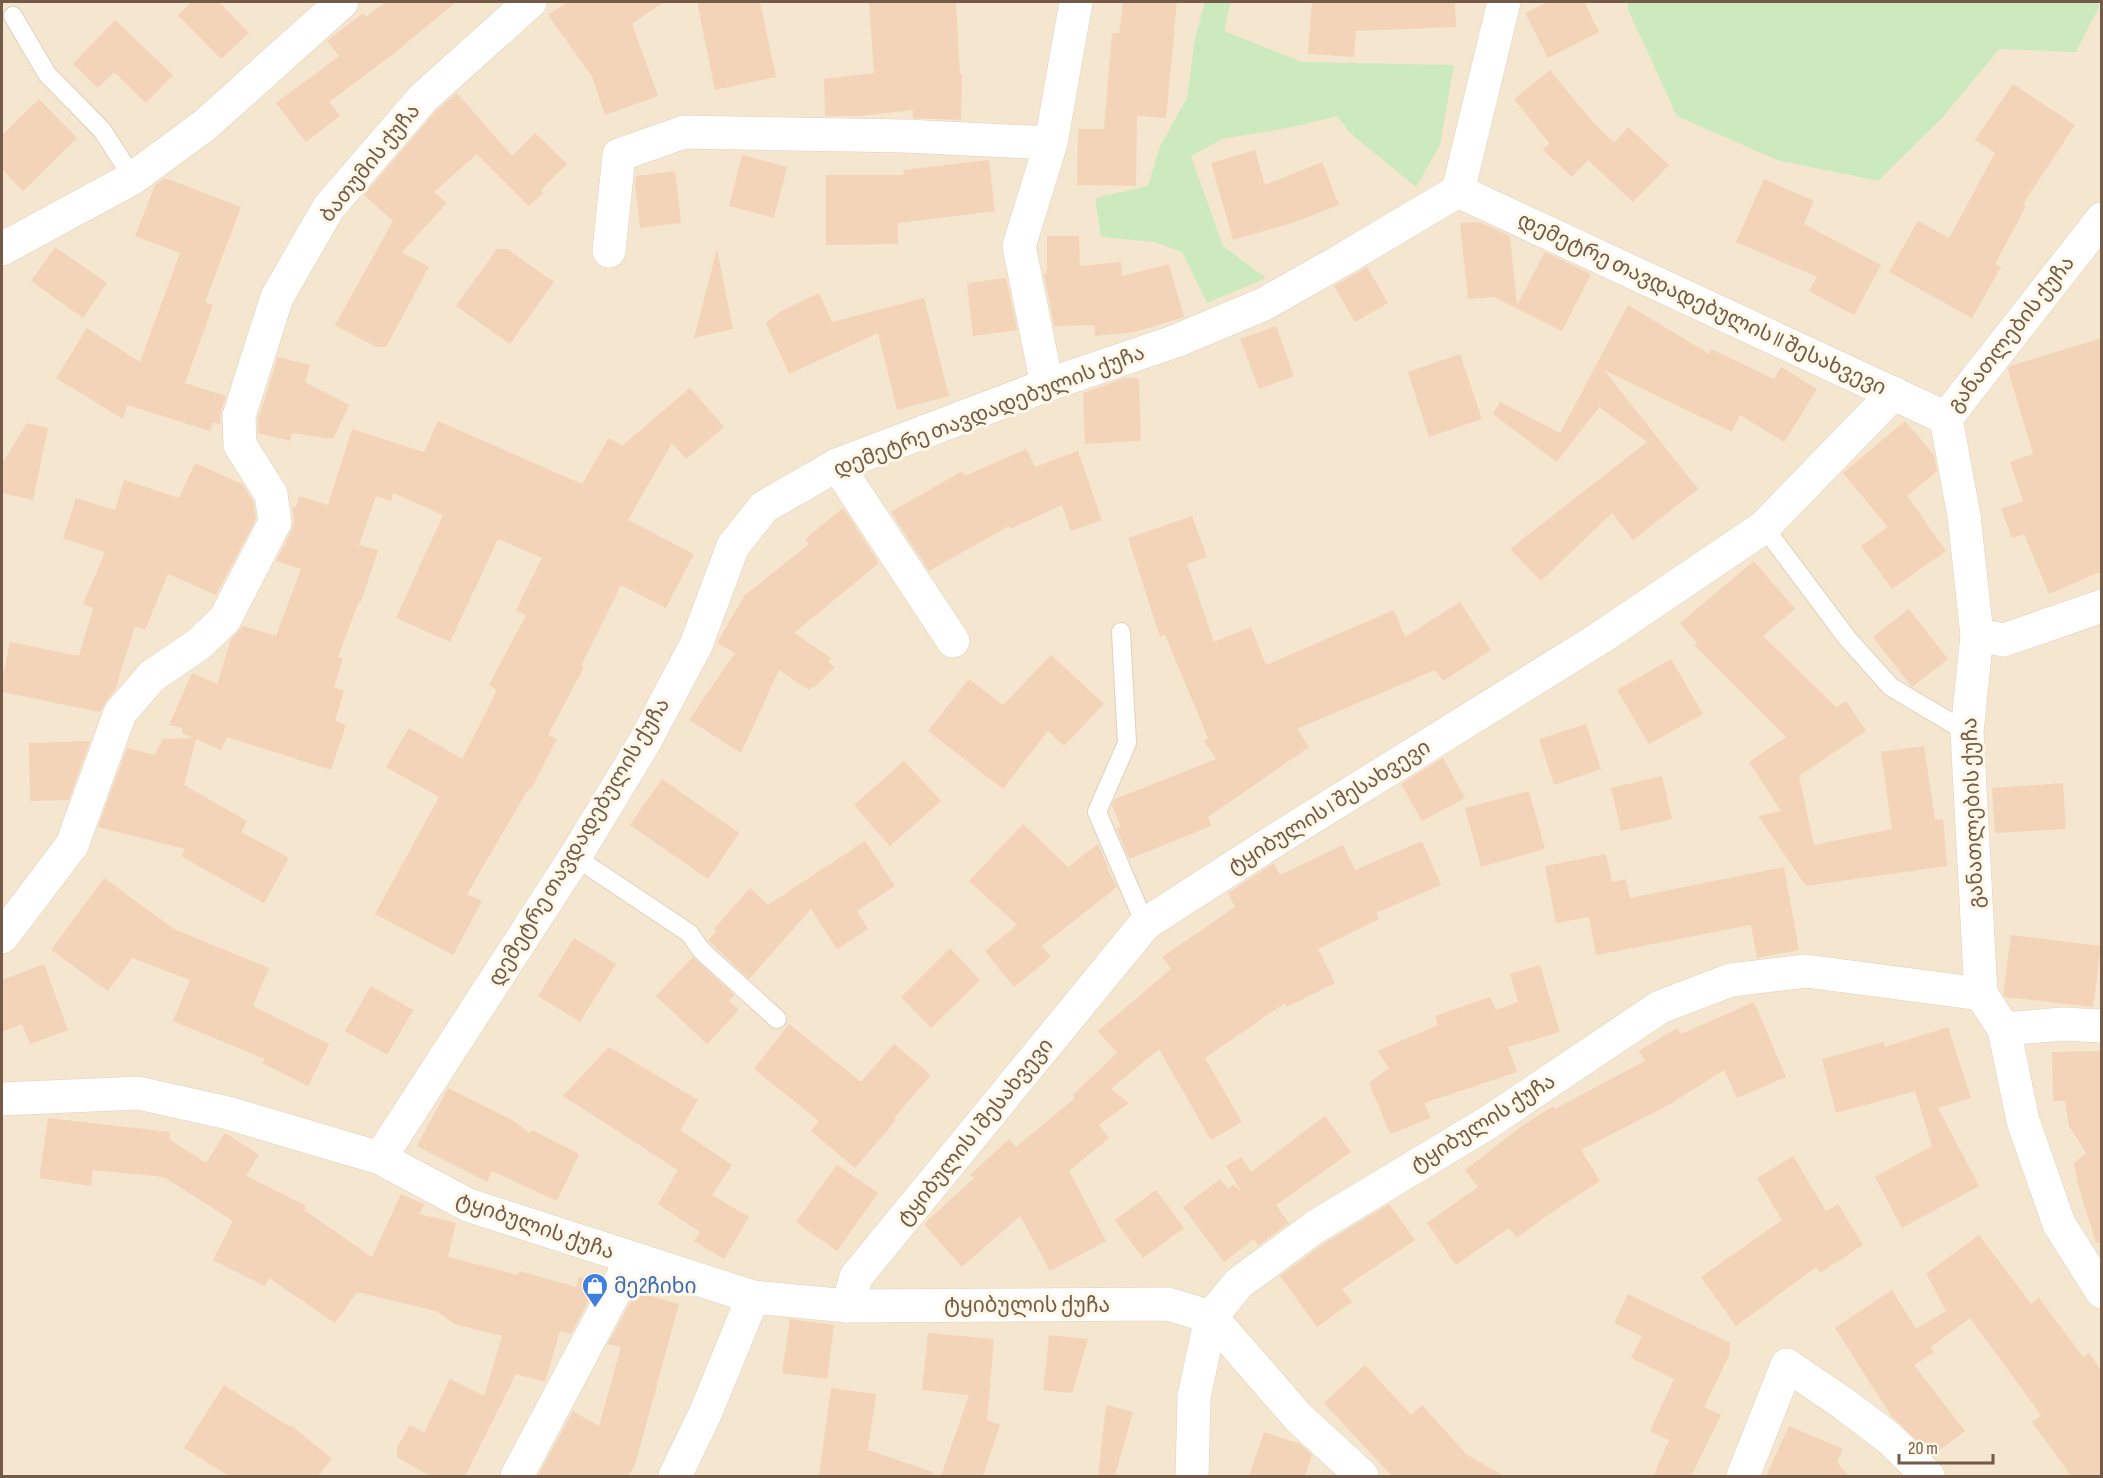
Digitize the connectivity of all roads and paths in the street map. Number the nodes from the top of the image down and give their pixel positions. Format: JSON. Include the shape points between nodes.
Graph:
{"nodes":[{"id":1,"x":342,"y":2,"type":"edge"},
{"id":2,"x":530,"y":2,"type":"edge"},
{"id":3,"x":1076,"y":2,"type":"edge"},
{"id":4,"x":1504,"y":2,"type":"edge"},
{"id":5,"x":13,"y":16,"type":"dead end"},
{"id":6,"x":1052,"y":143,"type":"junction"},
{"id":7,"x":133,"y":178,"type":"junction"},
{"id":8,"x":1458,"y":191,"type":"junction"},
{"id":9,"x":2102,"y":219,"type":"edge"},
{"id":10,"x":2,"y":249,"type":"edge"},
{"id":11,"x":609,"y":251,"type":"dead end"},
{"id":12,"x":1047,"y":385,"type":"junction"},
{"id":13,"x":1894,"y":393,"type":"junction"},
{"id":14,"x":1946,"y":418,"type":"junction"},
{"id":15,"x":837,"y":465,"type":"junction"},
{"id":16,"x":1764,"y":527,"type":"junction"},
{"id":17,"x":2102,"y":606,"type":"edge"},
{"id":18,"x":1121,"y":632,"type":"dead end"},
{"id":19,"x":1977,"y":635,"type":"junction"},
{"id":20,"x":953,"y":641,"type":"dead end"},
{"id":21,"x":1967,"y":732,"type":"junction"},
{"id":22,"x":575,"y":856,"type":"junction"},
{"id":23,"x":1145,"y":924,"type":"junction"},
{"id":24,"x":2,"y":937,"type":"edge"},
{"id":25,"x":1981,"y":994,"type":"junction"},
{"id":26,"x":777,"y":1019,"type":"dead end"},
{"id":27,"x":2102,"y":1026,"type":"edge"},
{"id":28,"x":2004,"y":1029,"type":"junction"},
{"id":29,"x":2,"y":1099,"type":"edge"},
{"id":30,"x":380,"y":1158,"type":"junction"},
{"id":31,"x":632,"y":1259,"type":"junction"},
{"id":32,"x":2102,"y":1292,"type":"edge"},
{"id":33,"x":753,"y":1297,"type":"junction"},
{"id":34,"x":849,"y":1306,"type":"junction"},
{"id":35,"x":1211,"y":1317,"type":"junction"},
{"id":36,"x":517,"y":1476,"type":"edge"},
{"id":37,"x":675,"y":1476,"type":"edge"},
{"id":38,"x":1192,"y":1476,"type":"edge"},
{"id":39,"x":1362,"y":1476,"type":"edge"},
{"id":40,"x":1743,"y":1476,"type":"edge"},
{"id":41,"x":1928,"y":1476,"type":"edge"}],
"edges":[{"from":1,"to":7,"type":"street","via":[[205,125]]},
{"from":2,"to":24,"type":"street","name":"ბათუმის ქუჩა","via":[[423,98],[329,207],[277,297],[239,416],[240,445],[271,494],[275,522],[225,619],[199,644],[152,676],[120,713],[72,845]]},
{"from":3,"to":6,"type":"street"},
{"from":4,"to":8,"type":"street"},
{"from":5,"to":7,"type":"lane","via":[[46,74],[102,130]]},
{"from":6,"to":11,"type":"street","via":[[684,132],[619,155]]},
{"from":6,"to":12,"type":"street","via":[[1019,246]]},
{"from":7,"to":10,"type":"street"},
{"from":8,"to":12,"type":"street","name":"დემეტრე თავდადებულის ქუჩა","via":[[1264,304],[1176,341]]},
{"from":8,"to":13,"type":"street","name":"დემეტრე თავდადებულის II შესახვევი"},
{"from":9,"to":14,"type":"street","name":"განათლების ქუჩა"},
{"from":12,"to":15,"type":"street","name":"დემეტრე თავდადებულის ქუჩა"},
{"from":13,"to":14,"type":"street","name":"დემეტრე თავდადებულის II შესახვევი"},
{"from":13,"to":16,"type":"street","name":"ტყიბულის I შესახვევი"},
{"from":14,"to":19,"type":"street","name":"განათლების ქუჩა","via":[[1964,516]]},
{"from":15,"to":20,"type":"street"},
{"from":15,"to":22,"type":"street","name":"დემეტრე თავდადებულის ქუჩა","via":[[764,507],[733,546],[696,645],[644,743]]},
{"from":16,"to":21,"type":"lane","via":[[1847,638],[1892,687]]},
{"from":16,"to":23,"type":"street","name":"ტყიბულის I შესახვევი","via":[[1600,638]]},
{"from":17,"to":19,"type":"street","via":[[2004,640]]},
{"from":18,"to":23,"type":"lane","via":[[1127,742],[1097,812]]},
{"from":19,"to":21,"type":"street","name":"განათლების ქუჩა"},
{"from":21,"to":25,"type":"street","name":"განათლების ქუჩა"},
{"from":22,"to":26,"type":"lane","via":[[689,933],[702,951]]},
{"from":22,"to":30,"type":"street","name":"დემეტრე თავდადებულის ქუჩა"},
{"from":23,"to":34,"type":"street","name":"ტყიბულის I შესახვევი","via":[[856,1277]]},
{"from":25,"to":28,"type":"street"},
{"from":25,"to":35,"type":"street","name":"ტყიბულის ქუჩა","via":[[1806,971],[1731,980],[1660,1006],[1489,1122],[1315,1227],[1239,1283]]},
{"from":27,"to":28,"type":"street","via":[[2063,1024]]},
{"from":28,"to":32,"type":"street","via":[[2023,1121],[2059,1224]]},
{"from":29,"to":30,"type":"street","name":"ტყიბულის ქუჩა","via":[[138,1093],[228,1113]]},
{"from":30,"to":31,"type":"street","name":"ტყიბულის ქუჩა","via":[[468,1205]]},
{"from":31,"to":33,"type":"street","name":"ტყიბულის ქუჩა"},
{"from":31,"to":36,"type":"street"},
{"from":33,"to":34,"type":"street","name":"ტყიბულის ქუჩა"},
{"from":33,"to":37,"type":"street"},
{"from":34,"to":35,"type":"street","name":"ტყიბულის ქუჩა","via":[[1168,1304]]},
{"from":35,"to":38,"type":"street","via":[[1194,1397]]},
{"from":35,"to":39,"type":"street","via":[[1299,1418]]},
{"from":40,"to":41,"type":"street","via":[[1787,1365],[1889,1438]]}]}
